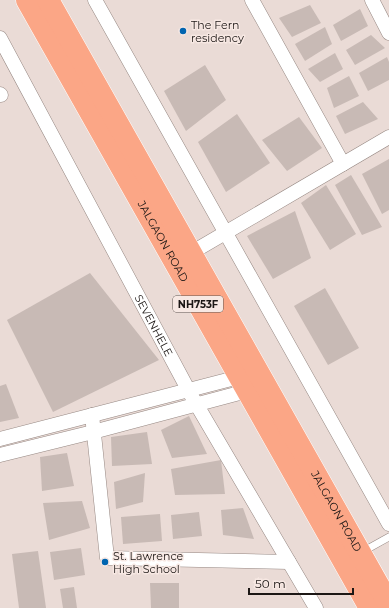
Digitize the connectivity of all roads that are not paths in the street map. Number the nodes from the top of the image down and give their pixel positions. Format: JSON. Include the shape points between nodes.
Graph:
{"nodes":[{"id":1,"x":27,"y":0,"type":"edge"},
{"id":2,"x":48,"y":0,"type":"edge"},
{"id":3,"x":95,"y":0,"type":"edge"},
{"id":4,"x":252,"y":0,"type":"edge"},
{"id":5,"x":372,"y":0,"type":"edge"},
{"id":6,"x":385,"y":16,"type":"edge"},
{"id":7,"x":389,"y":33,"type":"edge"},
{"id":8,"x":0,"y":38,"type":"edge"},
{"id":9,"x":389,"y":137,"type":"edge"},
{"id":10,"x":343,"y":164,"type":"junction"},
{"id":11,"x":226,"y":233,"type":"junction"},
{"id":12,"x":183,"y":258,"type":"junction"},
{"id":13,"x":243,"y":384,"type":"junction"},
{"id":14,"x":188,"y":390,"type":"junction"},
{"id":15,"x":197,"y":405,"type":"junction"},
{"id":16,"x":92,"y":415,"type":"junction"},
{"id":17,"x":93,"y":432,"type":"junction"},
{"id":18,"x":0,"y":439,"type":"edge"},
{"id":19,"x":0,"y":455,"type":"edge"},
{"id":20,"x":389,"y":524,"type":"edge"},
{"id":21,"x":389,"y":537,"type":"edge"},
{"id":22,"x":352,"y":557,"type":"junction"},
{"id":23,"x":289,"y":562,"type":"junction"},
{"id":24,"x":389,"y":604,"type":"edge"},
{"id":25,"x":316,"y":608,"type":"edge"},
{"id":26,"x":370,"y":608,"type":"edge"}],
"edges":[{"from":1,"to":12,"type":"highway","name":"JALGAON ROAD","number":"NH753F"},
{"from":2,"to":12,"type":"highway","name":"JALGAON ROAD","number":"NH753F"},
{"from":3,"to":11,"type":"street"},
{"from":4,"to":10,"type":"street"},
{"from":5,"to":6,"type":"street"},
{"from":6,"to":7,"type":"street"},
{"from":8,"to":14,"type":"street","name":"SEVENHELE"},
{"from":9,"to":10,"type":"street"},
{"from":10,"to":11,"type":"street"},
{"from":11,"to":12,"type":"street"},
{"from":11,"to":20,"type":"street"},
{"from":12,"to":13,"type":"highway","name":"JALGAON ROAD","number":"NH753F"},
{"from":12,"to":22,"type":"highway","name":"JALGAON ROAD","number":"NH753F"},
{"from":13,"to":14,"type":"street"},
{"from":13,"to":15,"type":"street"},
{"from":13,"to":22,"type":"highway","name":"JALGAON ROAD","number":"NH753F"},
{"from":14,"to":15,"type":"street","name":"SEVENHELE"},
{"from":14,"to":16,"type":"street"},
{"from":15,"to":17,"type":"street"},
{"from":15,"to":23,"type":"street","name":"SEVENHELE"},
{"from":16,"to":17,"type":"street"},
{"from":16,"to":18,"type":"street"},
{"from":17,"to":19,"type":"street"},
{"from":17,"to":23,"type":"street","via":[[107,558]]},
{"from":21,"to":22,"type":"lane"},
{"from":22,"to":24,"type":"highway","name":"JALGAON ROAD","number":"NH753F"},
{"from":22,"to":26,"type":"highway","name":"JALGAON ROAD","number":"NH753F"},
{"from":23,"to":25,"type":"street","name":"SEVENHELE"}]}
